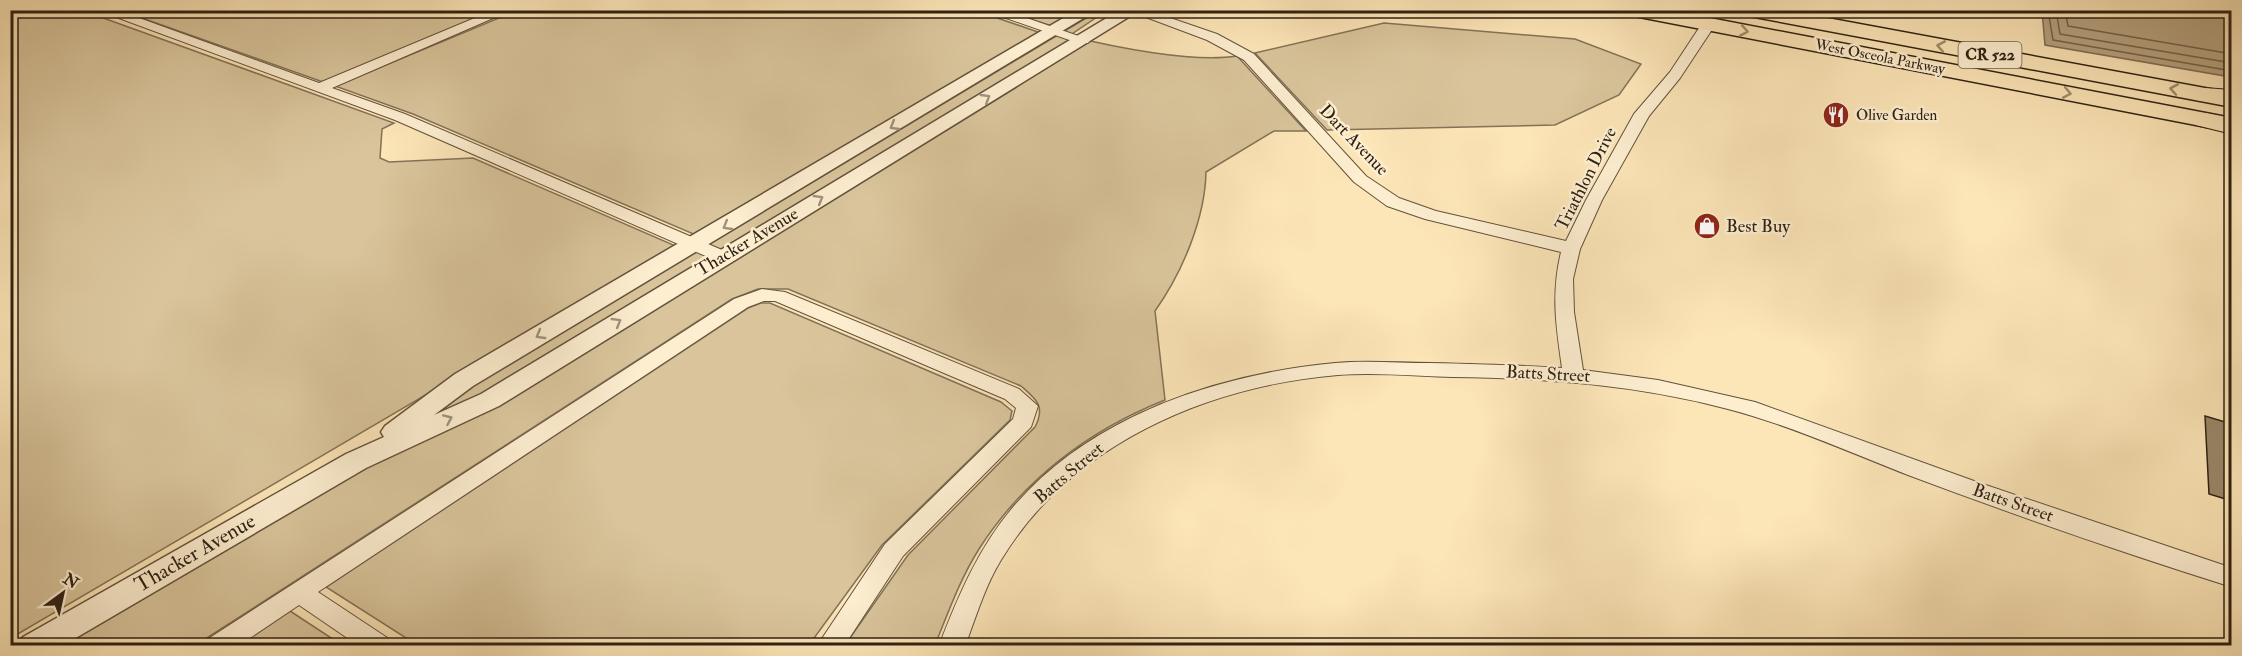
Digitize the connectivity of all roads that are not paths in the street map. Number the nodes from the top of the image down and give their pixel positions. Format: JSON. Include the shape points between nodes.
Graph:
{"nodes":[{"id":1,"x":103,"y":10,"type":"edge"},
{"id":2,"x":506,"y":10,"type":"edge"},
{"id":3,"x":989,"y":10,"type":"edge"},
{"id":4,"x":1089,"y":10,"type":"edge"},
{"id":5,"x":1133,"y":10,"type":"edge"},
{"id":6,"x":1634,"y":10,"type":"edge"},
{"id":7,"x":1749,"y":10,"type":"edge"},
{"id":8,"x":1708,"y":25,"type":"junction"},
{"id":9,"x":1053,"y":32,"type":"junction"},
{"id":10,"x":1083,"y":40,"type":"junction"},
{"id":11,"x":319,"y":88,"type":"junction"},
{"id":12,"x":2204,"y":94,"type":"joint"},
{"id":13,"x":2232,"y":98,"type":"edge"},
{"id":14,"x":916,"y":113,"type":"junction"},
{"id":15,"x":2205,"y":120,"type":"joint"},
{"id":16,"x":945,"y":123,"type":"junction"},
{"id":17,"x":2232,"y":126,"type":"edge"},
{"id":18,"x":696,"y":245,"type":"junction"},
{"id":19,"x":1571,"y":249,"type":"junction"},
{"id":20,"x":723,"y":257,"type":"junction"},
{"id":21,"x":1574,"y":373,"type":"junction"},
{"id":22,"x":356,"y":460,"type":"junction"},
{"id":23,"x":2232,"y":578,"type":"edge"},
{"id":24,"x":298,"y":592,"type":"junction"},
{"id":25,"x":34,"y":645,"type":"edge"},
{"id":26,"x":217,"y":645,"type":"edge"},
{"id":27,"x":380,"y":645,"type":"edge"},
{"id":28,"x":830,"y":645,"type":"edge"},
{"id":29,"x":952,"y":645,"type":"edge"}],
"edges":[{"from":1,"to":11,"type":"street"},
{"from":2,"to":11,"type":"street"},
{"from":3,"to":9,"type":"street"},
{"from":4,"to":9,"type":"street","name":"Thacker Avenue"},
{"from":5,"to":10,"type":"street","name":"Thacker Avenue"},
{"from":5,"to":19,"type":"street","name":"Dart Avenue","via":[[1212,37],[1249,57],[1360,179],[1393,202]]},
{"from":6,"to":8,"type":"main road","name":"West Osceola Parkway","number":"CR 522"},
{"from":12,"to":7,"type":"main road","name":"West Osceola Parkway","number":"CR 522","one_way":true},
{"from":8,"to":15,"type":"main road","name":"West Osceola Parkway","number":"CR 522","one_way":true},
{"from":8,"to":19,"type":"street","name":"Triathlon Drive","via":[[1642,114]]},
{"from":9,"to":10,"type":"street"},
{"from":9,"to":14,"type":"street","name":"Thacker Avenue"},
{"from":16,"to":10,"type":"street","name":"Thacker Avenue","one_way":true},
{"from":11,"to":18,"type":"street","via":[[400,117]]},
{"from":12,"to":13,"type":"highway"},
{"from":14,"to":16,"type":"street"},
{"from":14,"to":18,"type":"street","name":"Thacker Avenue","one_way":true},
{"from":15,"to":17,"type":"highway"},
{"from":20,"to":16,"type":"street","name":"Thacker Avenue","one_way":true},
{"from":18,"to":20,"type":"street"},
{"from":18,"to":22,"type":"street","name":"Thacker Avenue","one_way":true,"via":[[464,380]]},
{"from":19,"to":21,"type":"street","name":"Triathlon Drive","via":[[1564,279],[1564,312]]},
{"from":22,"to":20,"type":"street","name":"Thacker Avenue","one_way":true,"via":[[490,400]]},
{"from":21,"to":23,"type":"street","name":"Batts Street","via":[[1647,384],[1740,405],[1811,427],[1875,454]]},
{"from":21,"to":29,"type":"street","name":"Batts Street","via":[[1337,369],[1268,379],[1198,397],[1137,422],[1087,453],[1043,490],[993,553]]},
{"from":22,"to":25,"type":"street","name":"Thacker Avenue"},
{"from":24,"to":26,"type":"street"},
{"from":24,"to":27,"type":"street"},
{"from":24,"to":28,"type":"street","via":[[741,303],[762,295],[778,296],[1012,394],[1027,406],[1023,422],[894,550]]}]}
